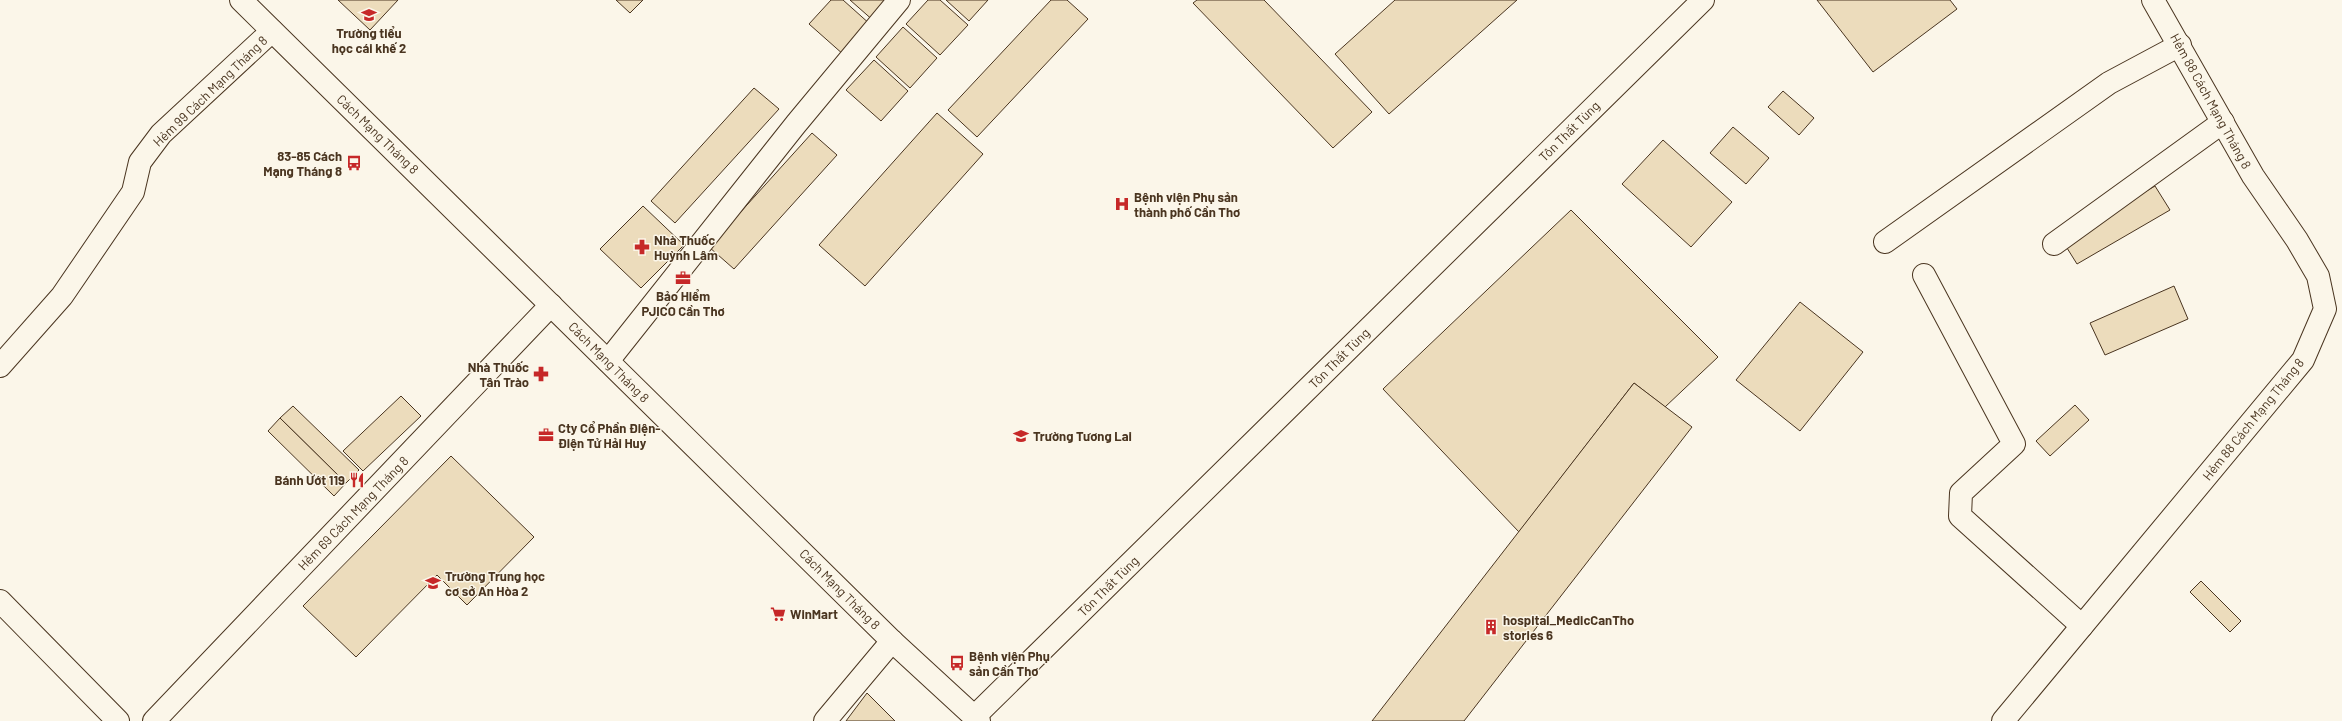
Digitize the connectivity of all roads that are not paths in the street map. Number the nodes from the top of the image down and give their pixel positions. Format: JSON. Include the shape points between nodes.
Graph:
{"nodes":[{"id":1,"x":241,"y":0,"type":"edge"},
{"id":2,"x":899,"y":0,"type":"edge"},
{"id":3,"x":1703,"y":0,"type":"edge"},
{"id":4,"x":2153,"y":0,"type":"edge"},
{"id":5,"x":272,"y":31,"type":"junction"},
{"id":6,"x":2180,"y":46,"type":"junction"},
{"id":7,"x":2223,"y":122,"type":"junction"},
{"id":8,"x":1885,"y":242,"type":"dead end"},
{"id":9,"x":2054,"y":244,"type":"dead end"},
{"id":10,"x":1924,"y":275,"type":"dead end"},
{"id":11,"x":552,"y":305,"type":"junction"},
{"id":12,"x":608,"y":361,"type":"junction"},
{"id":13,"x":0,"y":366,"type":"edge"},
{"id":14,"x":0,"y":601,"type":"edge"},
{"id":15,"x":2082,"y":626,"type":"junction"},
{"id":16,"x":892,"y":641,"type":"junction"},
{"id":17,"x":977,"y":719,"type":"edge"},
{"id":18,"x":118,"y":721,"type":"edge"},
{"id":19,"x":154,"y":721,"type":"edge"},
{"id":20,"x":825,"y":721,"type":"edge"},
{"id":21,"x":2003,"y":721,"type":"edge"}],
"edges":[{"from":1,"to":5,"type":"main road","name":"Cách Mạng Tháng 8"},
{"from":2,"to":12,"type":"main road","via":[[796,124]]},
{"from":3,"to":17,"type":"main road","name":"Tôn Thất Tùng"},
{"from":4,"to":6,"type":"main road","name":"Hẻm 88 Cách Mạng Tháng 8"},
{"from":5,"to":11,"type":"main road","name":"Cách Mạng Tháng 8"},
{"from":5,"to":13,"type":"main road","name":"Hẻm 99 Cách Mạng Tháng 8","via":[[161,134],[140,162],[133,192],[62,296]]},
{"from":6,"to":7,"type":"main road","name":"Hẻm 88 Cách Mạng Tháng 8"},
{"from":6,"to":8,"type":"main road","via":[[2109,84]]},
{"from":7,"to":9,"type":"main road"},
{"from":7,"to":15,"type":"main road","name":"Hẻm 88 Cách Mạng Tháng 8","via":[[2253,176],[2297,240],[2318,276],[2325,309],[2302,360]]},
{"from":10,"to":15,"type":"main road","via":[[2014,444],[1961,493],[1960,516]]},
{"from":11,"to":12,"type":"main road","name":"Cách Mạng Tháng 8"},
{"from":11,"to":19,"type":"main road","name":"Hẻm 69 Cách Mạng Tháng 8"},
{"from":12,"to":16,"type":"main road","name":"Cách Mạng Tháng 8"},
{"from":14,"to":18,"type":"main road"},
{"from":15,"to":21,"type":"main road","name":"Hẻm 88 Cách Mạng Tháng 8"},
{"from":16,"to":17,"type":"main road","name":"Cách Mạng Tháng 8"},
{"from":16,"to":20,"type":"main road"}]}
